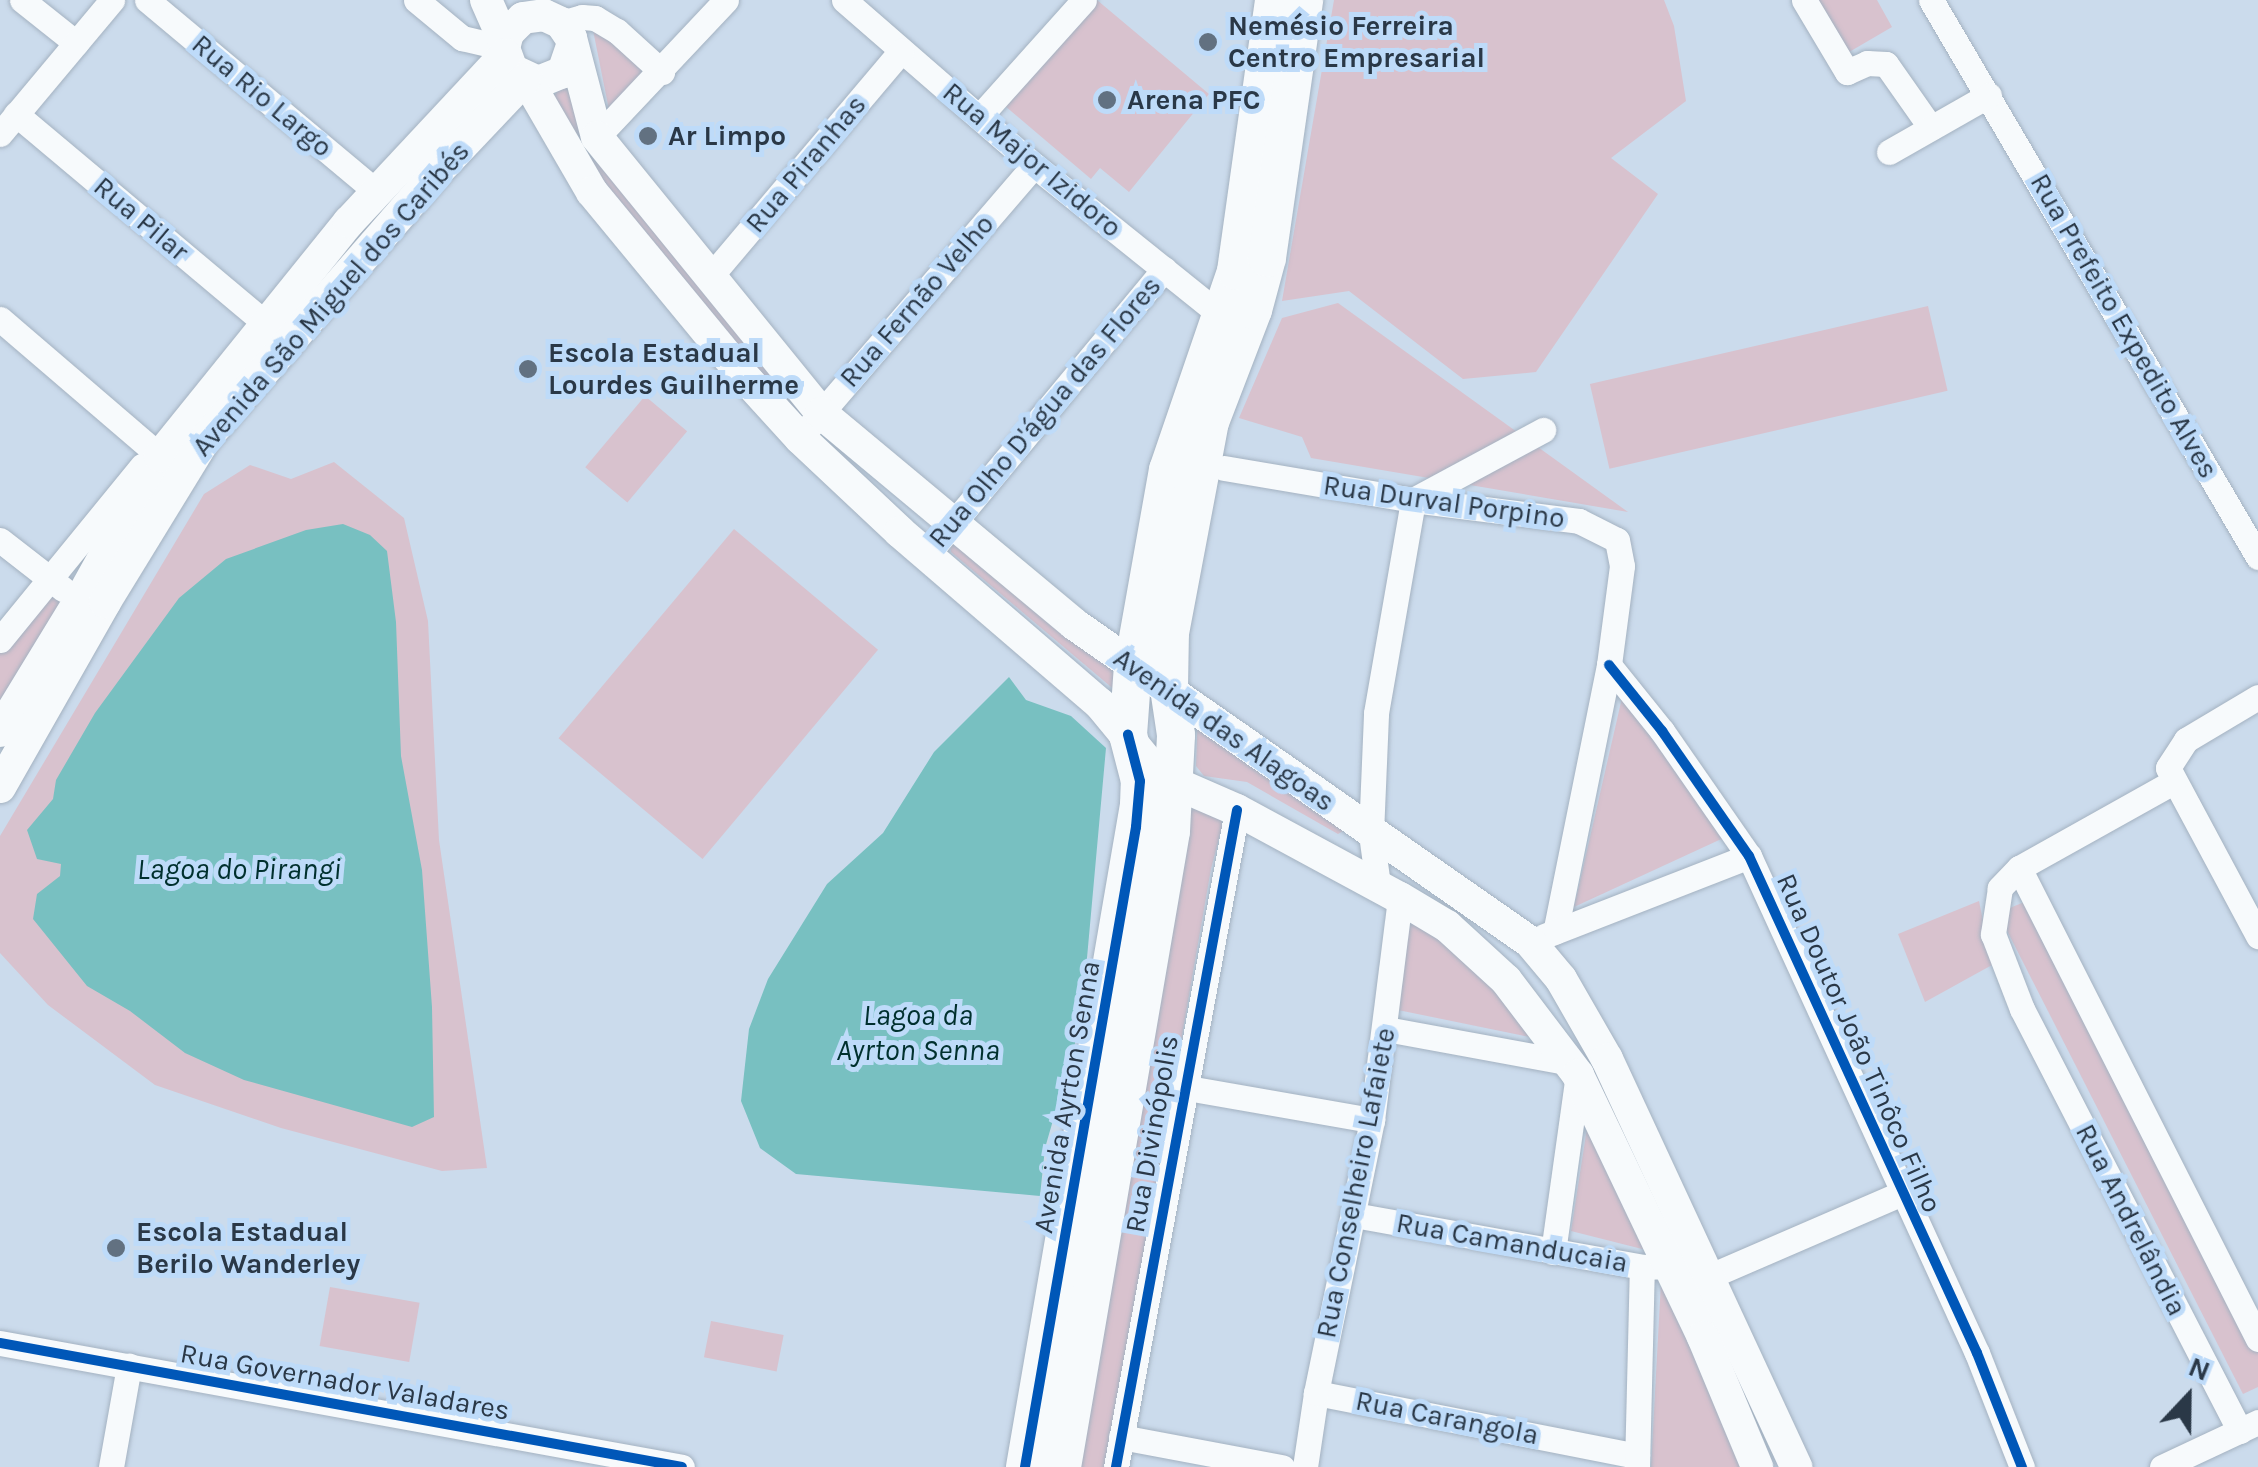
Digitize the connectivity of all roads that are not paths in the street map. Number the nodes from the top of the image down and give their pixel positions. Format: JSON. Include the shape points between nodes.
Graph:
{"nodes":[{"id":1,"x":22,"y":0,"type":"edge"},
{"id":2,"x":112,"y":0,"type":"edge"},
{"id":3,"x":147,"y":0,"type":"edge"},
{"id":4,"x":416,"y":0,"type":"edge"},
{"id":5,"x":486,"y":0,"type":"edge"},
{"id":6,"x":726,"y":0,"type":"edge"},
{"id":7,"x":844,"y":0,"type":"edge"},
{"id":8,"x":1084,"y":0,"type":"edge"},
{"id":9,"x":1804,"y":0,"type":"edge"},
{"id":10,"x":1931,"y":0,"type":"edge"},
{"id":11,"x":1295,"y":2,"type":"edge"},
{"id":12,"x":558,"y":22,"type":"edge"},
{"id":13,"x":76,"y":43,"type":"junction"},
{"id":14,"x":902,"y":51,"type":"junction"},
{"id":15,"x":513,"y":61,"type":"junction"},
{"id":16,"x":662,"y":72,"type":"junction"},
{"id":17,"x":1988,"y":95,"type":"junction"},
{"id":18,"x":978,"y":117,"type":"junction"},
{"id":19,"x":8,"y":124,"type":"edge"},
{"id":20,"x":1931,"y":128,"type":"junction"},
{"id":21,"x":597,"y":137,"type":"junction"},
{"id":22,"x":1889,"y":152,"type":"dead end"},
{"id":23,"x":1034,"y":165,"type":"junction"},
{"id":24,"x":376,"y":192,"type":"junction"},
{"id":25,"x":333,"y":268,"type":"junction"},
{"id":26,"x":1164,"y":268,"type":"junction"},
{"id":27,"x":710,"y":277,"type":"junction"},
{"id":28,"x":1222,"y":317,"type":"junction"},
{"id":29,"x":0,"y":319,"type":"edge"},
{"id":30,"x":266,"y":324,"type":"junction"},
{"id":31,"x":821,"y":412,"type":"junction"},
{"id":32,"x":1544,"y":430,"type":"dead end"},
{"id":33,"x":800,"y":438,"type":"junction"},
{"id":34,"x":157,"y":453,"type":"junction"},
{"id":35,"x":1224,"y":468,"type":"dead end"},
{"id":36,"x":1413,"y":500,"type":"junction"},
{"id":37,"x":952,"y":523,"type":"junction"},
{"id":38,"x":0,"y":540,"type":"edge"},
{"id":39,"x":926,"y":556,"type":"junction"},
{"id":40,"x":2258,"y":557,"type":"edge"},
{"id":41,"x":49,"y":581,"type":"junction"},
{"id":42,"x":80,"y":600,"type":"junction"},
{"id":43,"x":0,"y":640,"type":"edge"},
{"id":44,"x":1609,"y":665,"type":"junction"},
{"id":45,"x":1133,"y":666,"type":"junction"},
{"id":46,"x":1169,"y":688,"type":"junction"},
{"id":47,"x":2258,"y":696,"type":"edge"},
{"id":48,"x":0,"y":731,"type":"edge"},
{"id":49,"x":1128,"y":735,"type":"junction"},
{"id":50,"x":4,"y":773,"type":"edge"},
{"id":51,"x":2170,"y":777,"type":"junction"},
{"id":52,"x":1176,"y":784,"type":"junction"},
{"id":53,"x":1236,"y":810,"type":"junction"},
{"id":54,"x":1371,"y":834,"type":"junction"},
{"id":55,"x":1749,"y":856,"type":"junction"},
{"id":56,"x":1347,"y":868,"type":"junction"},
{"id":57,"x":2019,"y":868,"type":"junction"},
{"id":58,"x":1389,"y":891,"type":"junction"},
{"id":59,"x":2258,"y":936,"type":"edge"},
{"id":60,"x":1543,"y":937,"type":"junction"},
{"id":61,"x":1386,"y":1030,"type":"junction"},
{"id":62,"x":1574,"y":1069,"type":"junction"},
{"id":63,"x":1182,"y":1087,"type":"junction"},
{"id":64,"x":1372,"y":1120,"type":"junction"},
{"id":65,"x":1902,"y":1193,"type":"junction"},
{"id":66,"x":1354,"y":1215,"type":"junction"},
{"id":67,"x":1553,"y":1252,"type":"junction"},
{"id":68,"x":1656,"y":1266,"type":"junction"},
{"id":69,"x":1708,"y":1277,"type":"junction"},
{"id":70,"x":2258,"y":1338,"type":"edge"},
{"id":71,"x":0,"y":1343,"type":"edge"},
{"id":72,"x":129,"y":1366,"type":"junction"},
{"id":73,"x":1316,"y":1392,"type":"junction"},
{"id":74,"x":2249,"y":1427,"type":"edge"},
{"id":75,"x":1121,"y":1437,"type":"junction"},
{"id":76,"x":571,"y":1457,"type":"edge"},
{"id":77,"x":1637,"y":1461,"type":"edge"},
{"id":78,"x":111,"y":1467,"type":"edge"},
{"id":79,"x":682,"y":1467,"type":"edge"},
{"id":80,"x":1025,"y":1467,"type":"edge"},
{"id":81,"x":1062,"y":1467,"type":"edge"},
{"id":82,"x":1116,"y":1467,"type":"edge"},
{"id":83,"x":1282,"y":1467,"type":"edge"},
{"id":84,"x":1305,"y":1467,"type":"edge"},
{"id":85,"x":1757,"y":1467,"type":"edge"},
{"id":86,"x":1796,"y":1467,"type":"edge"},
{"id":87,"x":2022,"y":1467,"type":"edge"},
{"id":88,"x":2162,"y":1467,"type":"edge"}],
"edges":[{"from":1,"to":13,"type":"street"},
{"from":2,"to":13,"type":"street"},
{"from":3,"to":24,"type":"street","name":"Rua Rio Largo"},
{"from":4,"to":15,"type":"street","via":[[462,38]]},
{"from":5,"to":15,"type":"main road","name":"Avenida das Alagoas"},
{"from":6,"to":16,"type":"street"},
{"from":7,"to":14,"type":"street","name":"Rua Major Izidoro"},
{"from":8,"to":18,"type":"street"},
{"from":9,"to":20,"type":"street","via":[[1847,72],[1886,64]]},
{"from":10,"to":17,"type":"street","name":"Rua Prefeito Expedito Alves"},
{"from":11,"to":28,"type":"main road","name":"Avenida Ayrton Senna"},
{"from":11,"to":46,"type":"main road","name":"Avenida Ayrton Senna","via":[[1267,258],[1210,422],[1170,633]]},
{"from":12,"to":15,"type":"main road","via":[[523,18]]},
{"from":12,"to":15,"type":"main road","via":[[563,72],[552,80]]},
{"from":12,"to":16,"type":"street","via":[[595,18]]},
{"from":12,"to":21,"type":"main road","name":"Avenida das Alagoas"},
{"from":13,"to":19,"type":"street"},
{"from":14,"to":18,"type":"street","name":"Rua Major Izidoro"},
{"from":14,"to":27,"type":"street","name":"Rua Piranhas"},
{"from":15,"to":24,"type":"main road","name":"Avenida São Miguel dos Caribés"},
{"from":15,"to":25,"type":"main road","name":"Avenida São Miguel dos Caribés"},
{"from":15,"to":33,"type":"main road","name":"Avenida das Alagoas","via":[[592,192]]},
{"from":16,"to":21,"type":"street"},
{"from":17,"to":20,"type":"street"},
{"from":17,"to":40,"type":"street","name":"Rua Prefeito Expedito Alves"},
{"from":18,"to":23,"type":"street","name":"Rua Major Izidoro"},
{"from":19,"to":30,"type":"street","name":"Rua Pilar"},
{"from":20,"to":22,"type":"street"},
{"from":21,"to":27,"type":"main road","name":"Avenida das Alagoas"},
{"from":23,"to":26,"type":"street","name":"Rua Major Izidoro"},
{"from":23,"to":31,"type":"street","name":"Rua Fernão Velho"},
{"from":24,"to":25,"type":"main road","name":"Avenida São Miguel dos Caribés"},
{"from":25,"to":30,"type":"main road","name":"Avenida São Miguel dos Caribés"},
{"from":25,"to":50,"type":"main road","name":"Avenida São Miguel dos Caribés","via":[[195,454]]},
{"from":26,"to":28,"type":"street","name":"Rua Major Izidoro"},
{"from":26,"to":37,"type":"street","name":"Rua Olho D'água das Flores"},
{"from":27,"to":31,"type":"main road","name":"Avenida das Alagoas"},
{"from":28,"to":45,"type":"main road","name":"Avenida Ayrton Senna","via":[[1168,470]]},
{"from":29,"to":34,"type":"street"},
{"from":30,"to":34,"type":"main road","name":"Avenida São Miguel dos Caribés"},
{"from":31,"to":33,"type":"street","name":"Rua Fernão Velho"},
{"from":31,"to":37,"type":"main road","name":"Avenida das Alagoas"},
{"from":32,"to":36,"type":"street"},
{"from":33,"to":39,"type":"main road","name":"Avenida das Alagoas"},
{"from":34,"to":41,"type":"street","name":"Avenida São Miguel dos Caribés"},
{"from":34,"to":42,"type":"main road","name":"Avenida São Miguel dos Caribés"},
{"from":35,"to":36,"type":"street","name":"Rua Durval Porpino"},
{"from":36,"to":44,"type":"street","name":"Rua Durval Porpino","via":[[1594,526],[1610,534],[1622,550]]},
{"from":36,"to":54,"type":"street","name":"Rua Conselheiro Lafaiete","via":[[1376,713]]},
{"from":37,"to":39,"type":"street","name":"Rua Olho D'água das Flores"},
{"from":37,"to":45,"type":"main road","name":"Avenida das Alagoas"},
{"from":38,"to":41,"type":"street"},
{"from":39,"to":49,"type":"main road","name":"Avenida das Alagoas","via":[[1076,682]]},
{"from":41,"to":42,"type":"street"},
{"from":41,"to":43,"type":"street","name":"Avenida São Miguel dos Caribés"},
{"from":42,"to":48,"type":"main road","name":"Avenida São Miguel dos Caribés"},
{"from":44,"to":55,"type":"street","name":"Rua Doutor João Tinôco Filho"},
{"from":44,"to":60,"type":"street"},
{"from":45,"to":46,"type":"main road","name":"Avenida das Alagoas"},
{"from":45,"to":49,"type":"main road","name":"Avenida Ayrton Senna"},
{"from":46,"to":52,"type":"main road","name":"Avenida Ayrton Senna"},
{"from":46,"to":54,"type":"main road","name":"Avenida das Alagoas"},
{"from":47,"to":51,"type":"street","via":[[2186,740],[2172,759]]},
{"from":49,"to":52,"type":"main road","name":"Avenida das Alagoas","via":[[1152,767]]},
{"from":49,"to":80,"type":"main road","name":"Avenida Ayrton Senna","via":[[1140,781],[1136,828]]},
{"from":51,"to":57,"type":"street"},
{"from":51,"to":59,"type":"street"},
{"from":52,"to":53,"type":"main road","name":"Avenida das Alagoas"},
{"from":52,"to":81,"type":"main road","name":"Avenida Ayrton Senna"},
{"from":53,"to":56,"type":"main road","name":"Avenida das Alagoas"},
{"from":53,"to":63,"type":"street","name":"Rua Divinópolis"},
{"from":54,"to":56,"type":"street"},
{"from":54,"to":58,"type":"street","name":"Rua Conselheiro Lafaiete"},
{"from":54,"to":60,"type":"main road","name":"Avenida das Alagoas"},
{"from":55,"to":60,"type":"street"},
{"from":55,"to":65,"type":"street","name":"Rua Doutor João Tinôco Filho"},
{"from":56,"to":58,"type":"main road","name":"Avenida das Alagoas"},
{"from":57,"to":70,"type":"street"},
{"from":57,"to":74,"type":"street","name":"Rua Andrelândia","via":[[2000,888],[1993,934],[2022,1009]]},
{"from":58,"to":61,"type":"street","name":"Rua Conselheiro Lafaiete"},
{"from":58,"to":62,"type":"main road","name":"Avenida das Alagoas","via":[[1478,951]]},
{"from":60,"to":69,"type":"main road","name":"Avenida das Alagoas","via":[[1608,1059]]},
{"from":61,"to":62,"type":"street"},
{"from":61,"to":64,"type":"street","name":"Rua Conselheiro Lafaiete"},
{"from":62,"to":67,"type":"street"},
{"from":62,"to":68,"type":"main road","name":"Avenida das Alagoas"},
{"from":63,"to":64,"type":"street"},
{"from":63,"to":75,"type":"street","name":"Rua Divinópolis"},
{"from":64,"to":66,"type":"street","name":"Rua Conselheiro Lafaiete"},
{"from":65,"to":69,"type":"street"},
{"from":65,"to":87,"type":"street","name":"Rua Doutor João Tinôco Filho"},
{"from":66,"to":67,"type":"street","name":"Rua Camanducaia"},
{"from":66,"to":73,"type":"street","name":"Rua Conselheiro Lafaiete"},
{"from":67,"to":68,"type":"street","name":"Rua Camanducaia"},
{"from":68,"to":77,"type":"street"},
{"from":68,"to":85,"type":"main road","name":"Avenida das Alagoas"},
{"from":69,"to":86,"type":"main road","name":"Avenida das Alagoas"},
{"from":71,"to":72,"type":"street","name":"Rua Governador Valadares"},
{"from":72,"to":76,"type":"street","name":"Rua Governador Valadares"},
{"from":72,"to":78,"type":"street"},
{"from":73,"to":77,"type":"street","name":"Rua Carangola"},
{"from":73,"to":84,"type":"street","name":"Rua Conselheiro Lafaiete"},
{"from":74,"to":88,"type":"street"},
{"from":75,"to":82,"type":"street","name":"Rua Divinópolis"},
{"from":75,"to":83,"type":"street"},
{"from":76,"to":79,"type":"street","name":"Rua Governador Valadares"}]}
